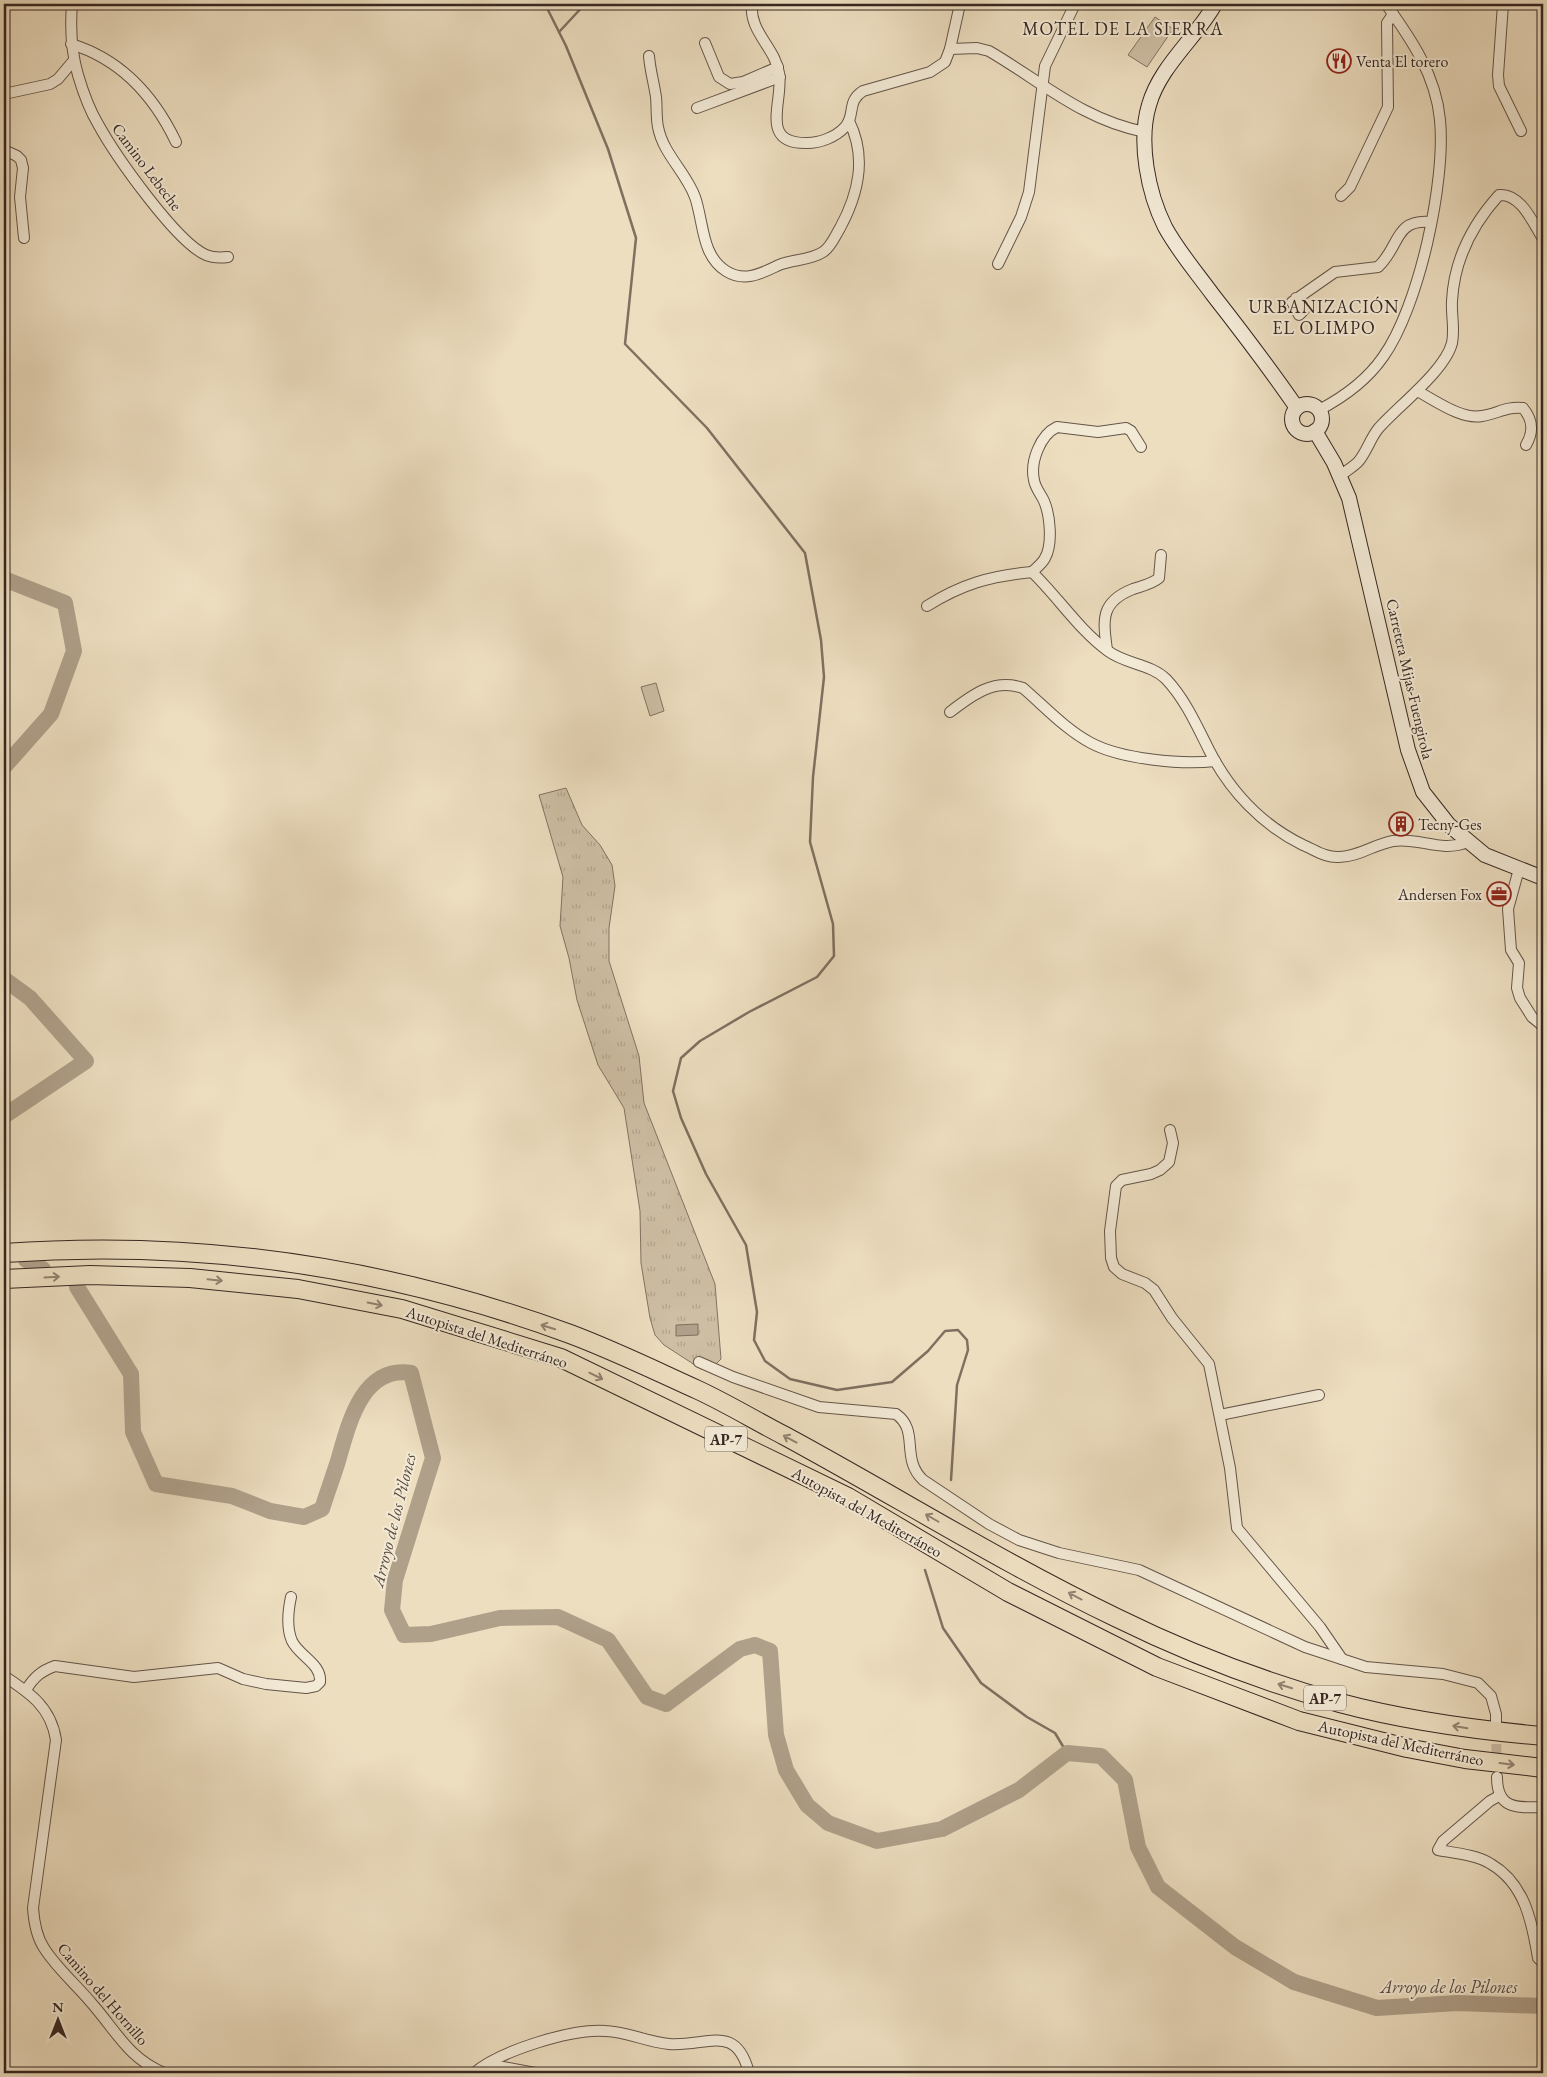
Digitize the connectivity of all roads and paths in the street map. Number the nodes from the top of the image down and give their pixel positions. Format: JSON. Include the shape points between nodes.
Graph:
{"nodes":[{"id":1,"x":72,"y":4,"type":"edge"},
{"id":2,"x":752,"y":4,"type":"edge"},
{"id":3,"x":960,"y":4,"type":"edge"},
{"id":4,"x":1075,"y":4,"type":"edge"},
{"id":5,"x":1215,"y":4,"type":"edge"},
{"id":6,"x":1386,"y":4,"type":"edge"},
{"id":7,"x":1503,"y":4,"type":"edge"},
{"id":8,"x":1393,"y":14,"type":"junction"},
{"id":9,"x":705,"y":43,"type":"dead end"},
{"id":10,"x":71,"y":44,"type":"junction"},
{"id":11,"x":950,"y":48,"type":"junction"},
{"id":12,"x":649,"y":56,"type":"dead end"},
{"id":13,"x":74,"y":60,"type":"junction"},
{"id":14,"x":779,"y":72,"type":"junction"},
{"id":15,"x":1041,"y":84,"type":"junction"},
{"id":16,"x":4,"y":94,"type":"edge"},
{"id":17,"x":697,"y":108,"type":"dead end"},
{"id":18,"x":848,"y":120,"type":"junction"},
{"id":19,"x":1521,"y":131,"type":"dead end"},
{"id":20,"x":1145,"y":132,"type":"junction"},
{"id":21,"x":176,"y":142,"type":"dead end"},
{"id":22,"x":4,"y":150,"type":"edge"},
{"id":23,"x":1341,"y":196,"type":"dead end"},
{"id":24,"x":1430,"y":222,"type":"junction"},
{"id":25,"x":24,"y":238,"type":"dead end"},
{"id":26,"x":1543,"y":239,"type":"edge"},
{"id":27,"x":228,"y":257,"type":"dead end"},
{"id":28,"x":998,"y":264,"type":"dead end"},
{"id":29,"x":1296,"y":298,"type":"dead end"},
{"id":30,"x":1417,"y":391,"type":"junction"},
{"id":31,"x":1297,"y":408,"type":"junction"},
{"id":32,"x":1319,"y":410,"type":"junction"},
{"id":33,"x":1315,"y":431,"type":"junction"},
{"id":34,"x":1526,"y":445,"type":"dead end"},
{"id":35,"x":1141,"y":447,"type":"dead end"},
{"id":36,"x":1340,"y":476,"type":"junction"},
{"id":37,"x":1161,"y":555,"type":"dead end"},
{"id":38,"x":1032,"y":572,"type":"junction"},
{"id":39,"x":926,"y":606,"type":"dead end"},
{"id":40,"x":1107,"y":650,"type":"junction"},
{"id":41,"x":950,"y":712,"type":"dead end"},
{"id":42,"x":1215,"y":761,"type":"junction"},
{"id":43,"x":1468,"y":842,"type":"junction"},
{"id":44,"x":1519,"y":869,"type":"junction"},
{"id":45,"x":1543,"y":878,"type":"edge"},
{"id":46,"x":1543,"y":1026,"type":"edge"},
{"id":47,"x":1170,"y":1130,"type":"dead end"},
{"id":48,"x":4,"y":1253,"type":"edge"},
{"id":49,"x":4,"y":1279,"type":"edge"},
{"id":50,"x":699,"y":1362,"type":"dead end"},
{"id":51,"x":1318,"y":1395,"type":"dead end"},
{"id":52,"x":1220,"y":1415,"type":"junction"},
{"id":53,"x":291,"y":1597,"type":"dead end"},
{"id":54,"x":1342,"y":1659,"type":"junction"},
{"id":55,"x":4,"y":1676,"type":"edge"},
{"id":56,"x":26,"y":1690,"type":"junction"},
{"id":57,"x":1496,"y":1729,"type":"tunnel mouth"},
{"id":58,"x":1543,"y":1736,"type":"edge"},
{"id":59,"x":1543,"y":1768,"type":"edge"},
{"id":60,"x":1497,"y":1778,"type":"tunnel mouth"},
{"id":61,"x":1499,"y":1796,"type":"junction"},
{"id":62,"x":1543,"y":1807,"type":"edge"},
{"id":63,"x":1543,"y":1962,"type":"edge"},
{"id":64,"x":477,"y":2071,"type":"edge"},
{"id":65,"x":164,"y":2073,"type":"edge"},
{"id":66,"x":535,"y":2073,"type":"edge"},
{"id":67,"x":749,"y":2073,"type":"edge"}],
"edges":[{"from":1,"to":10,"type":"street","name":"Camino Lebeche"},
{"from":2,"to":14,"type":"street","via":[[754,25]]},
{"from":3,"to":11,"type":"street"},
{"from":4,"to":15,"type":"street","via":[[1045,66]]},
{"from":5,"to":20,"type":"main road","via":[[1155,89],[1148,106]]},
{"from":6,"to":8,"type":"street"},
{"from":7,"to":19,"type":"street","via":[[1499,86]]},
{"from":8,"to":23,"type":"street","via":[[1387,23],[1388,107],[1350,187]]},
{"from":8,"to":24,"type":"street","via":[[1417,49],[1429,74],[1440,119],[1439,170]]},
{"from":9,"to":14,"type":"street","via":[[719,76],[730,84]]},
{"from":10,"to":13,"type":"street","name":"Camino Lebeche"},
{"from":10,"to":21,"type":"street","via":[[85,48],[121,70],[138,85],[153,100]]},
{"from":11,"to":15,"type":"street","via":[[988,51]]},
{"from":11,"to":18,"type":"street","via":[[945,62],[930,72],[857,95]]},
{"from":12,"to":18,"type":"street","via":[[662,140],[695,197],[711,255],[717,264],[735,276],[756,276],[790,261],[814,256],[824,252],[832,242],[855,196],[858,179],[859,150]]},
{"from":13,"to":16,"type":"street","via":[[50,84]]},
{"from":13,"to":27,"type":"street","name":"Camino Lebeche","via":[[97,122],[111,147],[149,198],[199,252],[217,258]]},
{"from":14,"to":17,"type":"street"},
{"from":14,"to":18,"type":"street","via":[[776,121],[784,138],[799,143],[819,142],[841,130]]},
{"from":15,"to":20,"type":"street","via":[[1089,114],[1120,127]]},
{"from":15,"to":28,"type":"street","via":[[1029,192],[1021,217]]},
{"from":20,"to":31,"type":"main road","via":[[1150,181],[1166,227]]},
{"from":22,"to":25,"type":"street","via":[[17,156],[23,168],[20,197]]},
{"from":24,"to":29,"type":"street","via":[[1415,221],[1405,227],[1378,267],[1335,272]]},
{"from":24,"to":32,"type":"street","via":[[1409,308],[1383,358],[1355,387]]},
{"from":26,"to":30,"type":"street","via":[[1515,199],[1499,195],[1486,210],[1464,246],[1453,281],[1452,344],[1444,359]]},
{"from":30,"to":34,"type":"street","via":[[1461,414],[1479,417],[1511,406],[1522,408],[1530,417],[1532,426]]},
{"from":30,"to":36,"type":"street","via":[[1377,430],[1359,461]]},
{"from":31,"to":32,"type":"main road","via":[[1311,404]]},
{"from":31,"to":33,"type":"main road","via":[[1292,416],[1297,430]]},
{"from":32,"to":33,"type":"main road","via":[[1322,419]]},
{"from":33,"to":36,"type":"main road","name":"Carretera Mijas-Fuengirola"},
{"from":35,"to":38,"type":"street","via":[[1131,430],[1126,428],[1098,432],[1057,427],[1045,435],[1034,462],[1033,474],[1048,513],[1048,549],[1046,558]]},
{"from":36,"to":43,"type":"main road","name":"Carretera Mijas-Fuengirola","via":[[1357,526],[1414,771],[1433,807]]},
{"from":37,"to":40,"type":"street","via":[[1159,578],[1120,596],[1107,608],[1103,626]]},
{"from":38,"to":39,"type":"street","via":[[1004,574],[967,584]]},
{"from":38,"to":40,"type":"street"},
{"from":40,"to":42,"type":"street","via":[[1166,679],[1201,731]]},
{"from":41,"to":42,"type":"street","via":[[978,692],[1000,684],[1012,684],[1023,688],[1091,743],[1105,749],[1179,763]]},
{"from":42,"to":43,"type":"street","via":[[1253,811],[1285,836],[1327,856],[1349,856],[1392,841],[1445,847]]},
{"from":43,"to":44,"type":"main road","name":"Carretera Mijas-Fuengirola","via":[[1485,855]]},
{"from":44,"to":45,"type":"main road","name":"Carretera Mijas-Fuengirola"},
{"from":44,"to":46,"type":"street","via":[[1508,909],[1511,950],[1519,963],[1516,988],[1532,1017]]},
{"from":47,"to":52,"type":"street","via":[[1173,1143],[1169,1162],[1160,1170],[1122,1180],[1116,1186],[1109,1250],[1114,1267],[1154,1290],[1209,1364]]},
{"from":58,"to":48,"type":"highway","name":"Autopista del Mediterráneo","number":"AP-7","one_way":true,"via":[[1477,1730],[1342,1704],[1189,1650],[1118,1619],[1017,1566],[702,1392],[553,1328],[426,1289],[320,1266],[183,1250],[63,1249]]},
{"from":49,"to":59,"type":"highway","name":"Autopista del Mediterráneo","number":"AP-7","one_way":true,"via":[[90,1275],[170,1277],[298,1289],[402,1309],[551,1356],[848,1497],[1008,1592],[1157,1667],[1299,1721],[1407,1748]]},
{"from":50,"to":54,"type":"street","via":[[819,1407],[896,1414],[908,1429],[914,1472],[989,1524],[1019,1540],[1059,1553],[1139,1570],[1305,1647]]},
{"from":51,"to":52,"type":"street"},
{"from":52,"to":54,"type":"street","via":[[1238,1528],[1320,1627]]},
{"from":53,"to":56,"type":"street","via":[[288,1614],[292,1642],[319,1672],[320,1682],[316,1686],[266,1684],[243,1679],[218,1668],[134,1677],[55,1666],[33,1678]]},
{"from":54,"to":57,"type":"street","via":[[1366,1667],[1443,1674],[1478,1683],[1491,1696]]},
{"from":55,"to":56,"type":"street","name":"Camino del Hornillo"},
{"from":56,"to":65,"type":"street","name":"Camino del Hornillo","via":[[46,1709],[56,1740],[33,1908],[37,1934],[55,1963],[94,2006],[124,2046],[150,2067]]},
{"from":60,"to":61,"type":"street"},
{"from":61,"to":62,"type":"street","via":[[1502,1801],[1513,1805]]},
{"from":61,"to":63,"type":"street","via":[[1443,1841],[1438,1850],[1490,1863],[1506,1875],[1518,1889],[1528,1911],[1538,1958]]},
{"from":64,"to":66,"type":"street","via":[[498,2066]]},
{"from":64,"to":67,"type":"street","via":[[513,2051],[586,2030],[605,2030],[656,2043],[727,2041],[740,2050]]}]}
